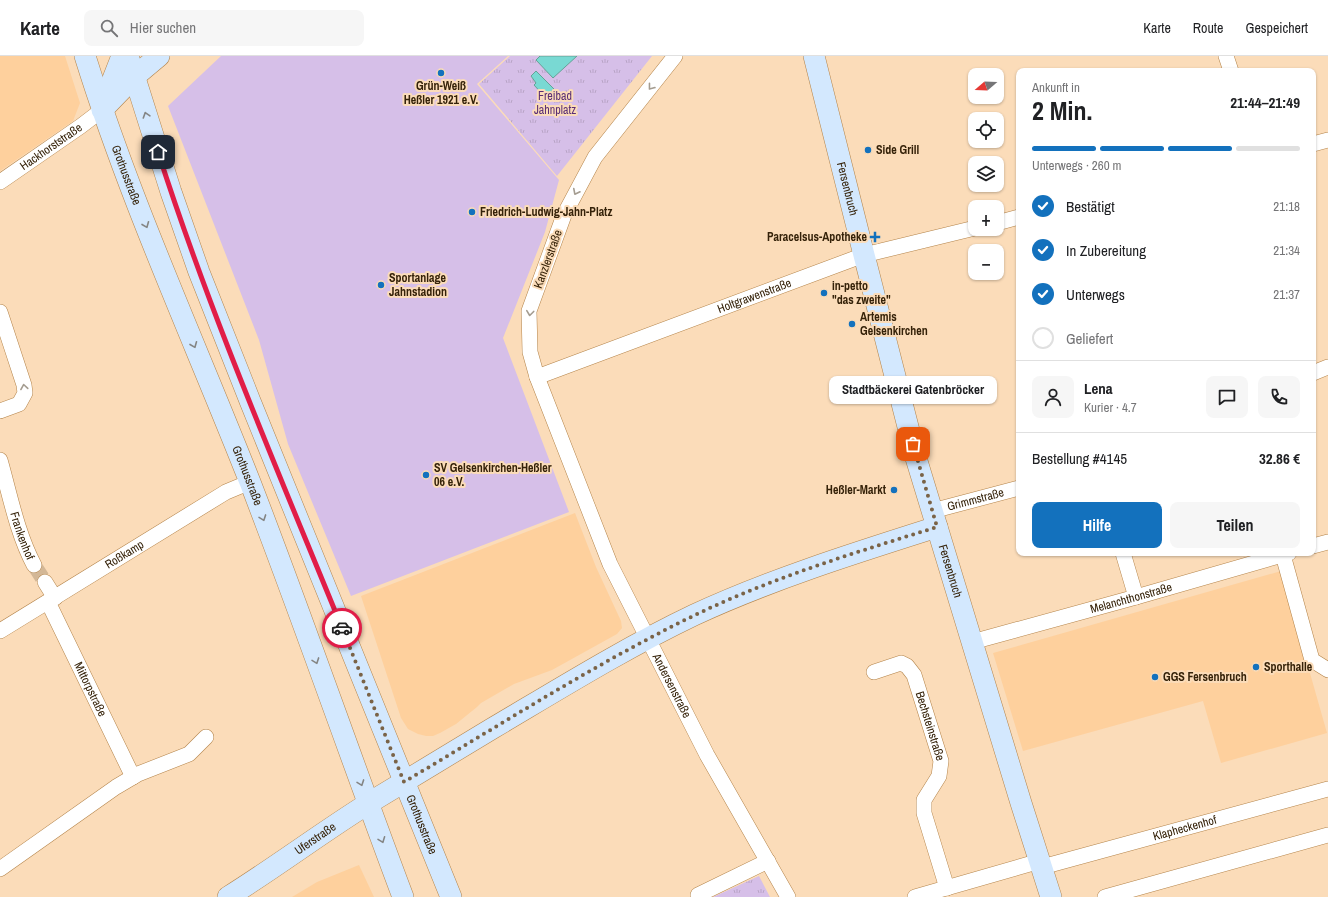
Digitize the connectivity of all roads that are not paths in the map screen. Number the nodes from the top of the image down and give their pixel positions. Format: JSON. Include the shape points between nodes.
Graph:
{"nodes":[{"id":1,"x":85,"y":56,"type":"edge"},
{"id":2,"x":122,"y":56,"type":"edge"},
{"id":3,"x":128,"y":56,"type":"edge"},
{"id":4,"x":159,"y":56,"type":"edge"},
{"id":5,"x":675,"y":56,"type":"edge"},
{"id":6,"x":814,"y":56,"type":"edge"},
{"id":7,"x":1226,"y":56,"type":"edge"},
{"id":8,"x":1230,"y":68,"type":"edge"},
{"id":9,"x":134,"y":77,"type":"junction"},
{"id":10,"x":102,"y":110,"type":"junction"},
{"id":11,"x":1328,"y":140,"type":"edge"},
{"id":12,"x":1316,"y":143,"type":"edge"},
{"id":13,"x":0,"y":182,"type":"edge"},
{"id":14,"x":1016,"y":219,"type":"edge"},
{"id":15,"x":1004,"y":221,"type":"edge"},
{"id":16,"x":968,"y":230,"type":"edge"},
{"id":17,"x":864,"y":255,"type":"junction"},
{"id":18,"x":0,"y":312,"type":"edge"},
{"id":19,"x":1328,"y":367,"type":"edge"},
{"id":20,"x":1316,"y":372,"type":"edge"},
{"id":21,"x":537,"y":376,"type":"junction"},
{"id":22,"x":0,"y":411,"type":"edge"},
{"id":23,"x":0,"y":460,"type":"edge"},
{"id":24,"x":250,"y":482,"type":"junction"},
{"id":25,"x":1016,"y":489,"type":"edge"},
{"id":26,"x":934,"y":519,"type":"junction"},
{"id":27,"x":1328,"y":542,"type":"edge"},
{"id":28,"x":1316,"y":545,"type":"edge"},
{"id":29,"x":1124,"y":556,"type":"edge"},
{"id":30,"x":1279,"y":556,"type":"edge"},
{"id":31,"x":1286,"y":556,"type":"edge"},
{"id":32,"x":34,"y":565,"type":"tunnel mouth"},
{"id":33,"x":44,"y":582,"type":"tunnel mouth"},
{"id":34,"x":1136,"y":597,"type":"junction"},
{"id":35,"x":52,"y":600,"type":"junction"},
{"id":36,"x":0,"y":631,"type":"edge"},
{"id":37,"x":649,"y":639,"type":"junction"},
{"id":38,"x":972,"y":642,"type":"junction"},
{"id":39,"x":1328,"y":670,"type":"edge"},
{"id":40,"x":874,"y":672,"type":"dead end"},
{"id":41,"x":206,"y":737,"type":"dead end"},
{"id":42,"x":133,"y":776,"type":"junction"},
{"id":43,"x":404,"y":782,"type":"junction"},
{"id":44,"x":1328,"y":789,"type":"edge"},
{"id":45,"x":368,"y":804,"type":"junction"},
{"id":46,"x":1328,"y":834,"type":"edge"},
{"id":47,"x":768,"y":861,"type":"junction"},
{"id":48,"x":1041,"y":864,"type":"junction"},
{"id":49,"x":0,"y":869,"type":"edge"},
{"id":50,"x":948,"y":888,"type":"junction"},
{"id":51,"x":228,"y":897,"type":"edge"},
{"id":52,"x":403,"y":897,"type":"edge"},
{"id":53,"x":451,"y":897,"type":"edge"},
{"id":54,"x":699,"y":897,"type":"edge"},
{"id":55,"x":788,"y":897,"type":"edge"},
{"id":56,"x":914,"y":897,"type":"edge"},
{"id":57,"x":1051,"y":897,"type":"edge"},
{"id":58,"x":1105,"y":897,"type":"edge"}],
"edges":[{"from":1,"to":10,"type":"main road","name":"Grothusstraße"},
{"from":2,"to":10,"type":"main road"},
{"from":3,"to":9,"type":"main road","name":"Grothusstraße"},
{"from":4,"to":9,"type":"main road","name":"Hackhorststraße"},
{"from":5,"to":21,"type":"street","name":"Kanzlerstraße","one_way":true,"via":[[595,157],[564,215],[529,311],[530,352]]},
{"from":6,"to":17,"type":"main road","name":"Fersenbruch"},
{"from":7,"to":8,"type":"street"},
{"from":9,"to":10,"type":"main road","name":"Hackhorststraße"},
{"from":43,"to":9,"type":"main road","name":"Grothusstraße","one_way":true,"via":[[199,272]]},
{"from":10,"to":13,"type":"street","name":"Hackhorststraße"},
{"from":10,"to":24,"type":"main road","name":"Grothusstraße","one_way":true},
{"from":11,"to":12,"type":"street"},
{"from":14,"to":15,"type":"street"},
{"from":16,"to":17,"type":"street","name":"Holtgrawenstraße"},
{"from":17,"to":21,"type":"street","name":"Holtgrawenstraße"},
{"from":17,"to":26,"type":"main road","name":"Fersenbruch"},
{"from":22,"to":18,"type":"street","one_way":true,"via":[[19,404],[25,393]]},
{"from":19,"to":20,"type":"street"},
{"from":21,"to":37,"type":"street","name":"Andersenstraße","via":[[610,564]]},
{"from":23,"to":32,"type":"street","name":"Frankenhof","via":[[26,550]]},
{"from":24,"to":35,"type":"street","name":"Roßkamp","via":[[226,492]]},
{"from":24,"to":45,"type":"main road","name":"Grothusstraße","one_way":true},
{"from":25,"to":26,"type":"street","name":"Grimmstraße"},
{"from":26,"to":37,"type":"main road","name":"Grimmstraße","via":[[739,595]]},
{"from":26,"to":38,"type":"main road","name":"Fersenbruch"},
{"from":27,"to":28,"type":"street"},
{"from":29,"to":34,"type":"street"},
{"from":30,"to":34,"type":"street","name":"Melanchthonstraße"},
{"from":31,"to":39,"type":"street","via":[[1312,660]]},
{"from":33,"to":35,"type":"street"},
{"from":34,"to":38,"type":"street","name":"Melanchthonstraße"},
{"from":35,"to":36,"type":"street","name":"Roßkamp"},
{"from":35,"to":42,"type":"street","name":"Mittorpstraße"},
{"from":37,"to":43,"type":"main road","name":"Grimmstraße","via":[[568,683]]},
{"from":37,"to":47,"type":"street","name":"Andersenstraße","via":[[707,755]]},
{"from":38,"to":48,"type":"main road","name":"Fersenbruch"},
{"from":40,"to":50,"type":"street","name":"Bechsteinstraße","via":[[901,664],[907,666],[914,675],[941,761],[939,776],[924,800],[924,813]]},
{"from":41,"to":42,"type":"street","via":[[189,754]]},
{"from":42,"to":49,"type":"street"},
{"from":43,"to":45,"type":"main road","name":"Uferstraße"},
{"from":43,"to":53,"type":"main road","name":"Grothusstraße"},
{"from":44,"to":48,"type":"street","name":"Klapheckenhof"},
{"from":45,"to":51,"type":"main road","name":"Uferstraße"},
{"from":45,"to":52,"type":"main road","name":"Grothusstraße","one_way":true},
{"from":46,"to":58,"type":"street"},
{"from":47,"to":54,"type":"street","via":[[698,894]]},
{"from":47,"to":55,"type":"street","name":"Andersenstraße"},
{"from":48,"to":50,"type":"street"},
{"from":48,"to":57,"type":"main road","name":"Fersenbruch"},
{"from":50,"to":56,"type":"street"}]}
